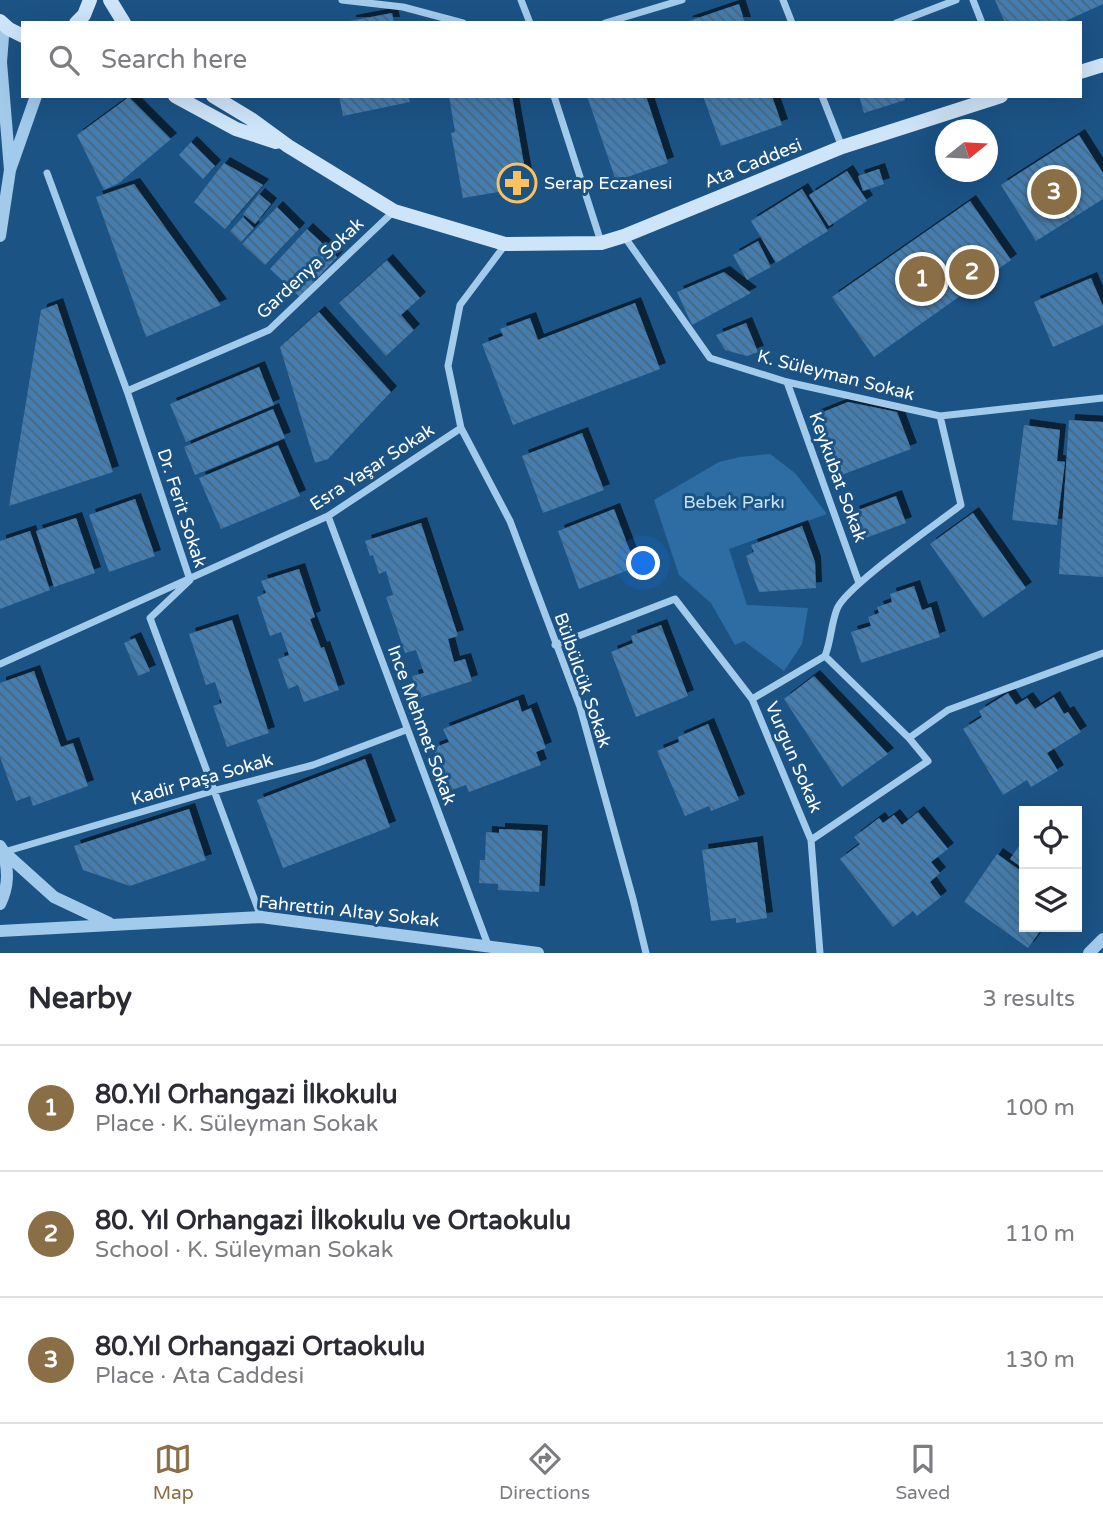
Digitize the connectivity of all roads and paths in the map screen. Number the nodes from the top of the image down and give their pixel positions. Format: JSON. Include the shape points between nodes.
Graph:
{"nodes":[{"id":1,"x":90,"y":0,"type":"edge"},
{"id":2,"x":110,"y":0,"type":"edge"},
{"id":3,"x":345,"y":0,"type":"edge"},
{"id":4,"x":521,"y":0,"type":"edge"},
{"id":5,"x":682,"y":0,"type":"edge"},
{"id":6,"x":783,"y":0,"type":"edge"},
{"id":7,"x":956,"y":0,"type":"edge"},
{"id":8,"x":973,"y":0,"type":"edge"},
{"id":9,"x":78,"y":21,"type":"edge"},
{"id":10,"x":123,"y":21,"type":"edge"},
{"id":11,"x":456,"y":21,"type":"edge"},
{"id":12,"x":529,"y":21,"type":"edge"},
{"id":13,"x":612,"y":21,"type":"edge"},
{"id":14,"x":791,"y":21,"type":"edge"},
{"id":15,"x":901,"y":21,"type":"edge"},
{"id":16,"x":981,"y":21,"type":"edge"},
{"id":17,"x":2,"y":22,"type":"edge"},
{"id":18,"x":21,"y":35,"type":"edge"},
{"id":19,"x":1102,"y":66,"type":"edge"},
{"id":20,"x":1082,"y":71,"type":"edge"},
{"id":21,"x":35,"y":98,"type":"edge"},
{"id":22,"x":179,"y":98,"type":"edge"},
{"id":23,"x":216,"y":98,"type":"edge"},
{"id":24,"x":555,"y":98,"type":"edge"},
{"id":25,"x":823,"y":98,"type":"edge"},
{"id":26,"x":994,"y":98,"type":"edge"},
{"id":27,"x":288,"y":146,"type":"junction"},
{"id":28,"x":842,"y":147,"type":"junction"},
{"id":29,"x":10,"y":170,"type":"junction"},
{"id":30,"x":47,"y":173,"type":"dead end"},
{"id":31,"x":394,"y":211,"type":"junction"},
{"id":32,"x":0,"y":236,"type":"edge"},
{"id":33,"x":624,"y":236,"type":"junction"},
{"id":34,"x":601,"y":243,"type":"junction"},
{"id":35,"x":505,"y":244,"type":"junction"},
{"id":36,"x":787,"y":382,"type":"junction"},
{"id":37,"x":127,"y":390,"type":"junction"},
{"id":38,"x":1103,"y":398,"type":"edge"},
{"id":39,"x":940,"y":416,"type":"junction"},
{"id":40,"x":461,"y":428,"type":"junction"},
{"id":41,"x":328,"y":516,"type":"junction"},
{"id":42,"x":190,"y":580,"type":"junction"},
{"id":43,"x":859,"y":583,"type":"junction"},
{"id":44,"x":555,"y":645,"type":"junction"},
{"id":45,"x":1103,"y":653,"type":"edge"},
{"id":46,"x":825,"y":656,"type":"junction"},
{"id":47,"x":0,"y":664,"type":"edge"},
{"id":48,"x":752,"y":699,"type":"junction"},
{"id":49,"x":406,"y":730,"type":"junction"},
{"id":50,"x":908,"y":738,"type":"junction"},
{"id":51,"x":213,"y":791,"type":"junction"},
{"id":52,"x":811,"y":840,"type":"junction"},
{"id":53,"x":2,"y":849,"type":"edge"},
{"id":54,"x":0,"y":904,"type":"edge"},
{"id":55,"x":261,"y":916,"type":"junction"},
{"id":56,"x":113,"y":924,"type":"junction"},
{"id":57,"x":0,"y":932,"type":"edge"},
{"id":58,"x":1103,"y":941,"type":"edge"},
{"id":59,"x":488,"y":945,"type":"junction"},
{"id":60,"x":538,"y":953,"type":"edge"},
{"id":61,"x":646,"y":953,"type":"edge"},
{"id":62,"x":820,"y":953,"type":"edge"},
{"id":63,"x":1089,"y":953,"type":"edge"},
{"id":64,"x":1099,"y":953,"type":"edge"}],
"edges":[{"from":1,"to":9,"type":"main road"},
{"from":2,"to":10,"type":"main road"},
{"from":3,"to":11,"type":"street","via":[[403,7]]},
{"from":4,"to":12,"type":"street"},
{"from":5,"to":13,"type":"street"},
{"from":6,"to":14,"type":"street"},
{"from":7,"to":15,"type":"street"},
{"from":8,"to":16,"type":"street"},
{"from":17,"to":18,"type":"main road"},
{"from":17,"to":29,"type":"street"},
{"from":19,"to":20,"type":"main road"},
{"from":21,"to":29,"type":"street"},
{"from":22,"to":27,"type":"main road","name":"Ata Caddesi","via":[[236,129]]},
{"from":23,"to":27,"type":"main road","name":"Ata Caddesi"},
{"from":24,"to":34,"type":"street"},
{"from":25,"to":28,"type":"street"},
{"from":26,"to":28,"type":"main road","name":"Ata Caddesi"},
{"from":27,"to":31,"type":"main road","name":"Ata Caddesi"},
{"from":28,"to":33,"type":"main road","name":"Ata Caddesi"},
{"from":29,"to":32,"type":"street"},
{"from":30,"to":37,"type":"street","name":"Dr. Ferit Sokak"},
{"from":31,"to":35,"type":"main road","name":"Ata Caddesi"},
{"from":31,"to":37,"type":"street","name":"Gardenya Sokak","via":[[269,330]]},
{"from":33,"to":34,"type":"main road","name":"Ata Caddesi"},
{"from":33,"to":36,"type":"street","name":"K. Süleyman Sokak","via":[[710,358]]},
{"from":34,"to":35,"type":"main road","name":"Ata Caddesi"},
{"from":35,"to":40,"type":"street","name":"Esra Yaşar Sokak","via":[[460,305],[448,366]]},
{"from":36,"to":39,"type":"street","name":"K. Süleyman Sokak"},
{"from":36,"to":43,"type":"street","name":"Keykubat Sokak"},
{"from":37,"to":42,"type":"street","name":"Dr. Ferit Sokak"},
{"from":38,"to":39,"type":"street","name":"K. Süleyman Sokak"},
{"from":39,"to":43,"type":"street","via":[[961,505]]},
{"from":40,"to":41,"type":"street","name":"Esra Yaşar Sokak"},
{"from":40,"to":44,"type":"street","name":"Bülbülcük Sokak","via":[[510,521]]},
{"from":41,"to":42,"type":"street","name":"Esra Yaşar Sokak"},
{"from":41,"to":49,"type":"street","name":"Ince Mehmet Sokak"},
{"from":42,"to":47,"type":"street","name":"Esra Yaşar Sokak"},
{"from":42,"to":51,"type":"street","name":"Dr. Ferit Sokak","via":[[150,618]]},
{"from":43,"to":46,"type":"street","via":[[837,607]]},
{"from":44,"to":48,"type":"street","name":"Vurgun Sokak","via":[[675,599]]},
{"from":44,"to":61,"type":"street","name":"Bülbülcük Sokak","via":[[580,707]]},
{"from":45,"to":50,"type":"street","via":[[948,710]]},
{"from":46,"to":48,"type":"street"},
{"from":46,"to":50,"type":"street"},
{"from":48,"to":52,"type":"street","name":"Vurgun Sokak"},
{"from":49,"to":51,"type":"street","name":"Kadir Paşa Sokak","via":[[313,765]]},
{"from":49,"to":59,"type":"street","name":"Ince Mehmet Sokak"},
{"from":50,"to":52,"type":"street","via":[[928,761]]},
{"from":51,"to":53,"type":"street","name":"Kadir Paşa Sokak"},
{"from":51,"to":55,"type":"street","name":"Dr. Ferit Sokak"},
{"from":52,"to":62,"type":"street","name":"Vurgun Sokak"},
{"from":53,"to":54,"type":"street","via":[[8,873]]},
{"from":53,"to":56,"type":"street","via":[[54,897]]},
{"from":55,"to":56,"type":"street","name":"Fahrettin Altay Sokak"},
{"from":55,"to":59,"type":"street","name":"Fahrettin Altay Sokak"},
{"from":56,"to":57,"type":"street","name":"Fahrettin Altay Sokak"},
{"from":58,"to":63,"type":"street"},
{"from":58,"to":64,"type":"street"},
{"from":59,"to":60,"type":"street","name":"Fahrettin Altay Sokak"}]}
